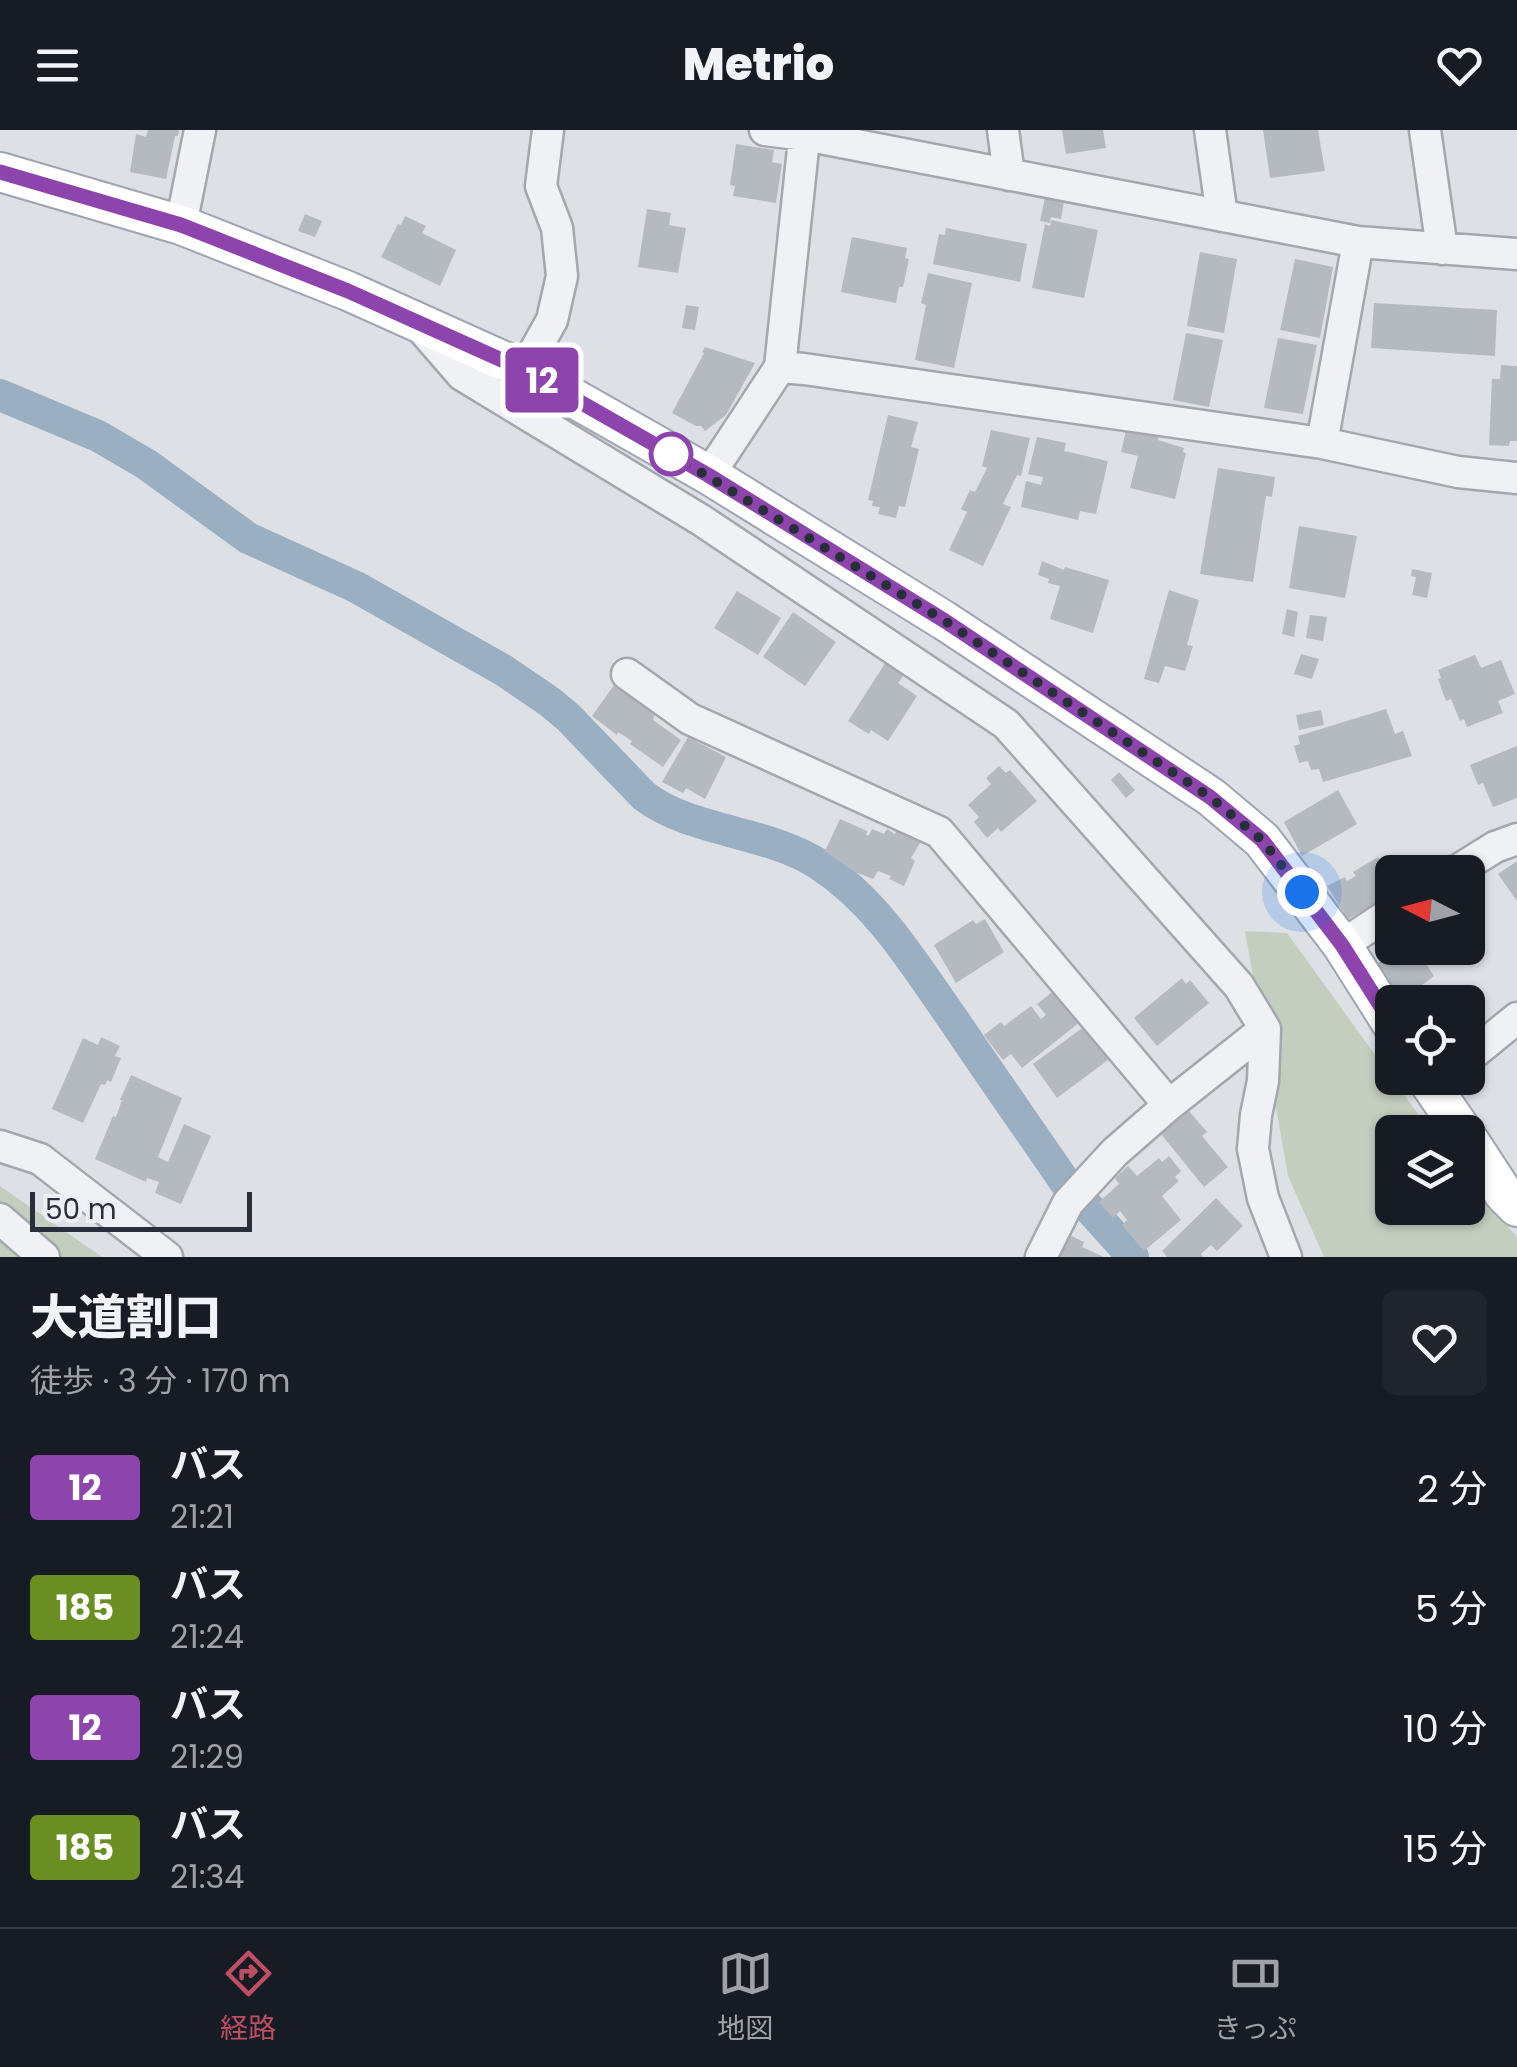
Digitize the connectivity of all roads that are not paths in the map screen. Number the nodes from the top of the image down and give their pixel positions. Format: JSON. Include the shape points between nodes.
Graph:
{"nodes":[{"id":1,"x":200,"y":130,"type":"edge"},
{"id":2,"x":548,"y":130,"type":"edge"},
{"id":3,"x":765,"y":130,"type":"edge"},
{"id":4,"x":1003,"y":130,"type":"edge"},
{"id":5,"x":1210,"y":130,"type":"edge"},
{"id":6,"x":1425,"y":130,"type":"edge"},
{"id":7,"x":805,"y":133,"type":"edge"},
{"id":8,"x":0,"y":172,"type":"edge"},
{"id":9,"x":1009,"y":175,"type":"junction"},
{"id":10,"x":1222,"y":216,"type":"junction"},
{"id":11,"x":181,"y":225,"type":"junction"},
{"id":12,"x":1358,"y":242,"type":"junction"},
{"id":13,"x":1442,"y":249,"type":"junction"},
{"id":14,"x":1517,"y":254,"type":"edge"},
{"id":15,"x":415,"y":321,"type":"junction"},
{"id":16,"x":780,"y":367,"type":"junction"},
{"id":17,"x":524,"y":370,"type":"junction"},
{"id":18,"x":1322,"y":443,"type":"junction"},
{"id":19,"x":708,"y":475,"type":"junction"},
{"id":20,"x":1517,"y":478,"type":"edge"},
{"id":21,"x":627,"y":674,"type":"dead end"},
{"id":22,"x":1517,"y":839,"type":"edge"},
{"id":23,"x":1482,"y":855,"type":"edge"},
{"id":24,"x":1375,"y":923,"type":"edge"},
{"id":25,"x":1342,"y":945,"type":"junction"},
{"id":26,"x":1375,"y":997,"type":"edge"},
{"id":27,"x":1517,"y":1018,"type":"edge"},
{"id":28,"x":1265,"y":1029,"type":"junction"},
{"id":29,"x":1485,"y":1045,"type":"edge"},
{"id":30,"x":1169,"y":1105,"type":"junction"},
{"id":31,"x":0,"y":1146,"type":"edge"},
{"id":32,"x":1485,"y":1165,"type":"edge"},
{"id":33,"x":1517,"y":1207,"type":"edge"},
{"id":34,"x":0,"y":1219,"type":"edge"},
{"id":35,"x":44,"y":1257,"type":"edge"},
{"id":36,"x":167,"y":1257,"type":"edge"},
{"id":37,"x":1040,"y":1257,"type":"edge"},
{"id":38,"x":1286,"y":1257,"type":"edge"}],
"edges":[{"from":1,"to":11,"type":"street"},
{"from":2,"to":17,"type":"street","via":[[540,186],[557,228],[562,276],[552,320]]},
{"from":3,"to":7,"type":"street"},
{"from":4,"to":9,"type":"street"},
{"from":5,"to":10,"type":"street"},
{"from":6,"to":13,"type":"street"},
{"from":7,"to":9,"type":"street"},
{"from":7,"to":16,"type":"street"},
{"from":8,"to":11,"type":"main road"},
{"from":9,"to":10,"type":"street"},
{"from":10,"to":12,"type":"street"},
{"from":11,"to":15,"type":"main road"},
{"from":12,"to":13,"type":"street"},
{"from":12,"to":18,"type":"street"},
{"from":13,"to":14,"type":"street"},
{"from":15,"to":17,"type":"main road"},
{"from":15,"to":28,"type":"street","via":[[462,374],[701,520],[1006,724],[1239,986]]},
{"from":16,"to":18,"type":"street"},
{"from":16,"to":19,"type":"street"},
{"from":17,"to":19,"type":"main road"},
{"from":18,"to":20,"type":"street"},
{"from":19,"to":25,"type":"main road","via":[[945,621],[1210,797],[1262,840]]},
{"from":21,"to":30,"type":"street","via":[[690,719],[939,832]]},
{"from":22,"to":23,"type":"street"},
{"from":24,"to":25,"type":"street"},
{"from":25,"to":26,"type":"main road"},
{"from":27,"to":29,"type":"street"},
{"from":28,"to":30,"type":"street"},
{"from":28,"to":38,"type":"street","via":[[1253,1149]]},
{"from":30,"to":37,"type":"street","via":[[1068,1203]]},
{"from":31,"to":36,"type":"street","via":[[40,1159]]},
{"from":32,"to":33,"type":"main road"},
{"from":34,"to":35,"type":"street"}]}
